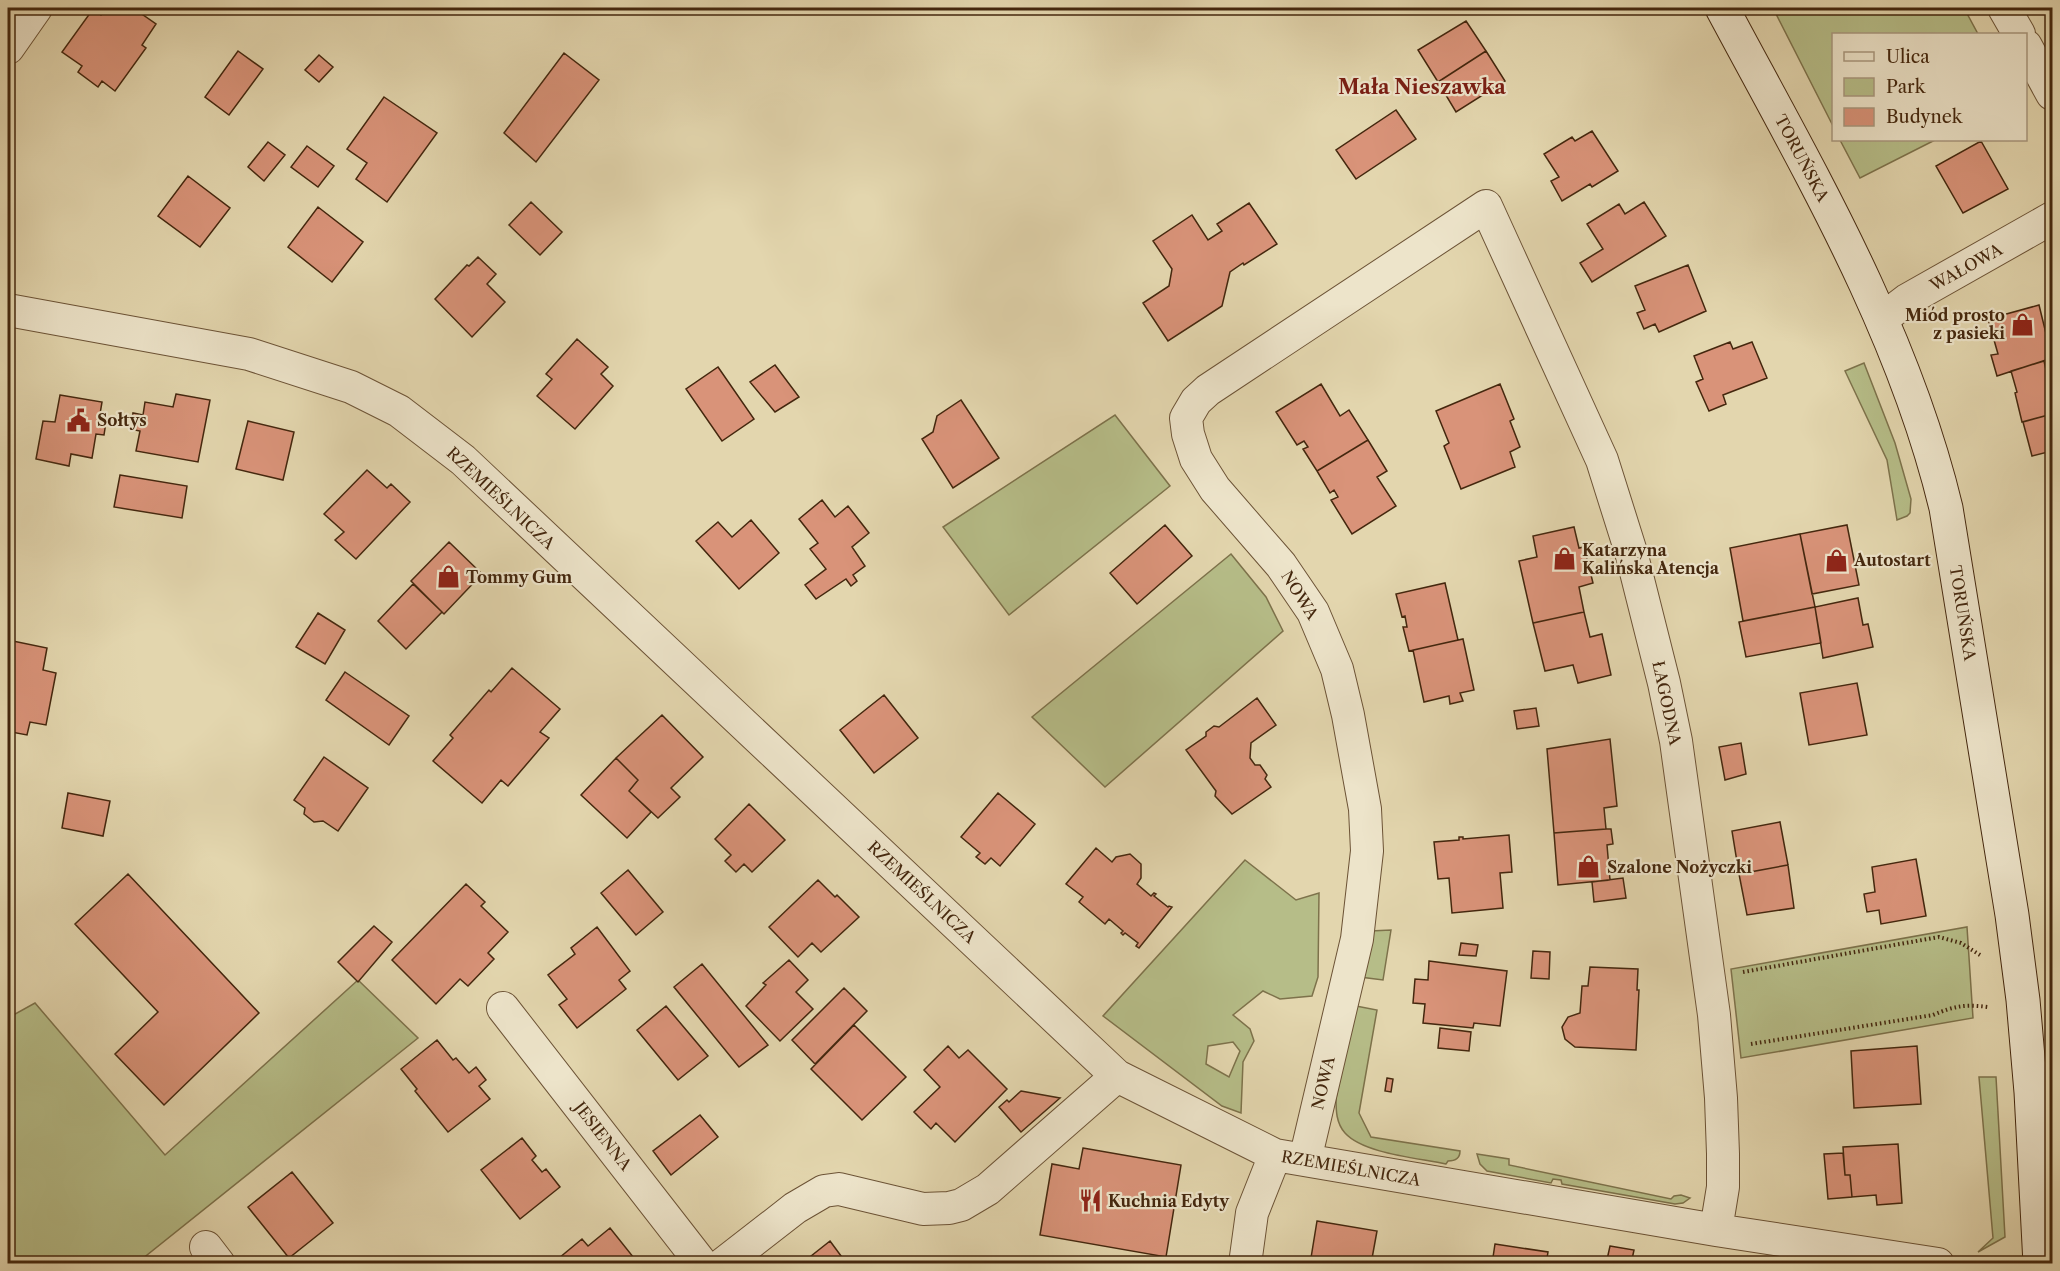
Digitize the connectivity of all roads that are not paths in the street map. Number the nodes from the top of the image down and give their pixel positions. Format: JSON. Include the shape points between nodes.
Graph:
{"nodes":[{"id":1,"x":36,"y":8,"type":"edge"},
{"id":2,"x":1722,"y":8,"type":"edge"},
{"id":3,"x":2004,"y":8,"type":"edge"},
{"id":4,"x":2018,"y":33,"type":"edge"},
{"id":5,"x":8,"y":48,"type":"edge"},
{"id":6,"x":2027,"y":50,"type":"edge"},
{"id":7,"x":2052,"y":94,"type":"edge"},
{"id":8,"x":1486,"y":206,"type":"joint"},
{"id":9,"x":2052,"y":218,"type":"edge"},
{"id":10,"x":8,"y":310,"type":"edge"},
{"id":11,"x":1882,"y":319,"type":"junction"},
{"id":12,"x":503,"y":1008,"type":"dead end"},
{"id":13,"x":1118,"y":1076,"type":"junction"},
{"id":14,"x":1275,"y":1155,"type":"junction"},
{"id":15,"x":1305,"y":1160,"type":"junction"},
{"id":16,"x":1716,"y":1230,"type":"junction"},
{"id":17,"x":702,"y":1263,"type":"edge"},
{"id":18,"x":723,"y":1263,"type":"edge"},
{"id":19,"x":1245,"y":1263,"type":"edge"},
{"id":20,"x":1938,"y":1263,"type":"edge"},
{"id":21,"x":2040,"y":1263,"type":"edge"}],
"edges":[{"from":1,"to":5,"type":"street"},
{"from":2,"to":11,"type":"main road","name":"TORUŃSKA","via":[[1830,210]]},
{"from":3,"to":4,"type":"street"},
{"from":6,"to":7,"type":"street"},
{"from":8,"to":15,"type":"street","name":"NOWA","via":[[1208,390],[1196,400],[1186,418],[1196,459],[1215,489],[1281,565],[1312,612],[1336,669],[1365,809],[1367,851],[1357,939]]},
{"from":8,"to":16,"type":"street","name":"ŁAGODNA","via":[[1602,460],[1653,636],[1676,741],[1710,978],[1724,1154]]},
{"from":9,"to":11,"type":"street","name":"WAŁOWA","via":[[1907,300]]},
{"from":10,"to":13,"type":"street","name":"RZEMIEŚLNICZA","via":[[249,354],[351,387],[399,411],[463,460]]},
{"from":11,"to":21,"type":"main road","name":"TORUŃSKA","via":[[1927,438],[1946,508],[2023,1000]]},
{"from":12,"to":17,"type":"street","name":"JESIENNA"},
{"from":13,"to":14,"type":"street","name":"RZEMIEŚLNICZA"},
{"from":13,"to":18,"type":"street","via":[[988,1189],[961,1205],[923,1209],[839,1189],[824,1191]]},
{"from":14,"to":15,"type":"street","name":"RZEMIEŚLNICZA"},
{"from":14,"to":19,"type":"street","via":[[1252,1213]]},
{"from":15,"to":16,"type":"street","name":"RZEMIEŚLNICZA"},
{"from":16,"to":20,"type":"street","name":"RZEMIEŚLNICZA"}]}
